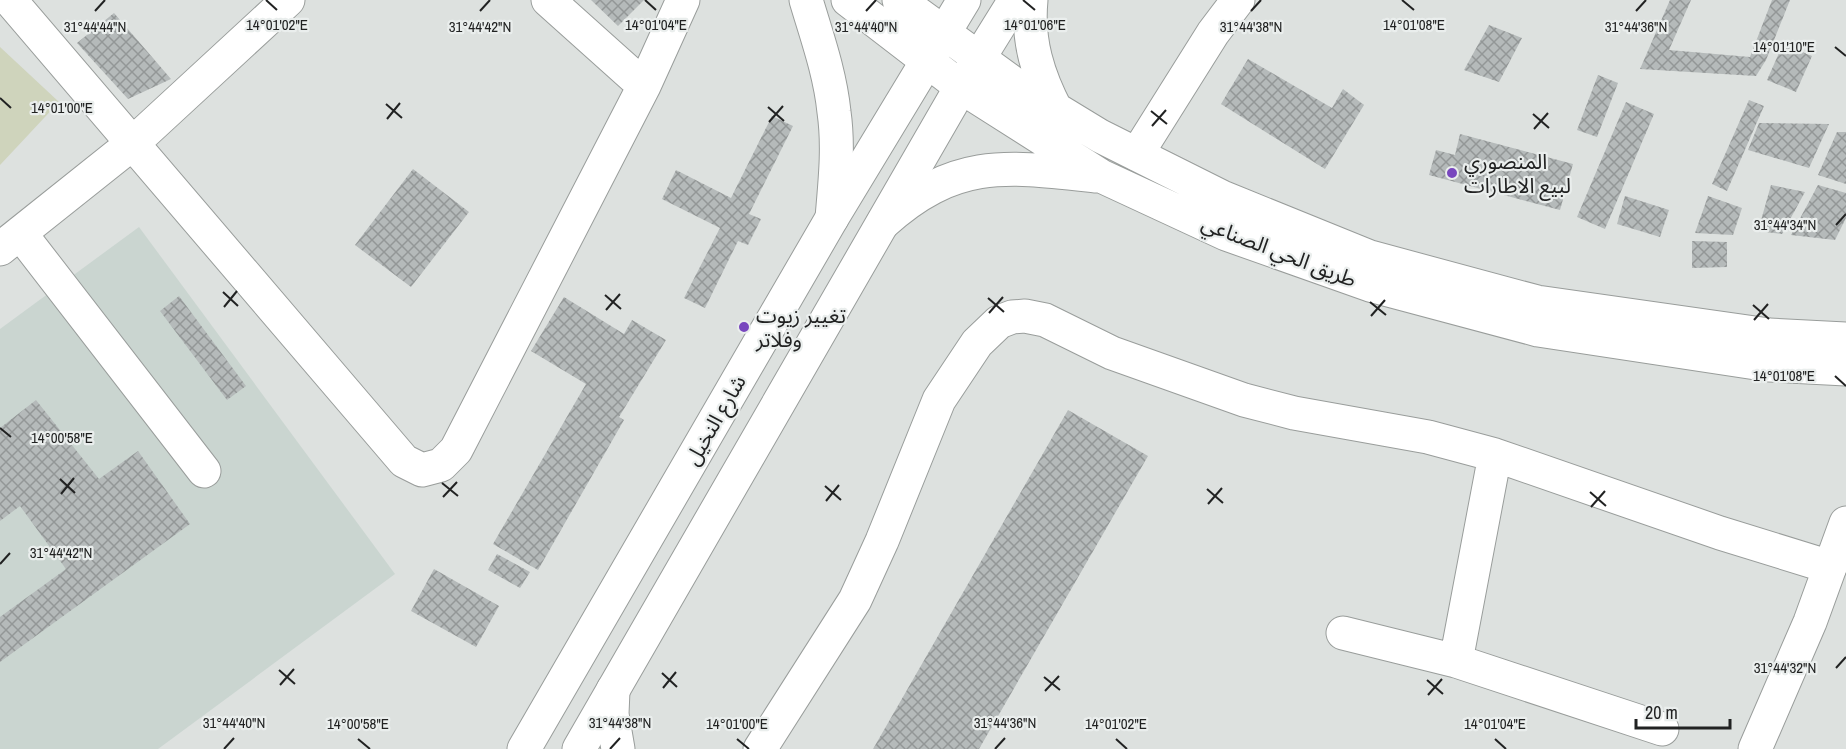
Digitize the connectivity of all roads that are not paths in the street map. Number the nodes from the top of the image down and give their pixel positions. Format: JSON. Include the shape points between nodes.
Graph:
{"nodes":[{"id":1,"x":9,"y":0,"type":"edge"},
{"id":2,"x":288,"y":0,"type":"edge"},
{"id":3,"x":548,"y":0,"type":"edge"},
{"id":4,"x":683,"y":0,"type":"edge"},
{"id":5,"x":806,"y":0,"type":"edge"},
{"id":6,"x":848,"y":0,"type":"edge"},
{"id":7,"x":899,"y":0,"type":"edge"},
{"id":8,"x":964,"y":0,"type":"edge"},
{"id":9,"x":1015,"y":0,"type":"edge"},
{"id":10,"x":1031,"y":0,"type":"edge"},
{"id":11,"x":1238,"y":0,"type":"edge"},
{"id":12,"x":943,"y":34,"type":"junction"},
{"id":13,"x":978,"y":59,"type":"junction"},
{"id":14,"x":926,"y":62,"type":"junction"},
{"id":15,"x":644,"y":86,"type":"junction"},
{"id":16,"x":961,"y":87,"type":"junction"},
{"id":17,"x":1057,"y":112,"type":"junction"},
{"id":18,"x":133,"y":143,"type":"junction"},
{"id":19,"x":1137,"y":154,"type":"junction"},
{"id":20,"x":1101,"y":176,"type":"junction"},
{"id":21,"x":832,"y":218,"type":"junction"},
{"id":22,"x":883,"y":223,"type":"junction"},
{"id":23,"x":10,"y":241,"type":"edge"},
{"id":24,"x":1846,"y":339,"type":"edge"},
{"id":25,"x":1846,"y":369,"type":"edge"},
{"id":26,"x":1495,"y":454,"type":"junction"},
{"id":27,"x":204,"y":471,"type":"dead end"},
{"id":28,"x":1846,"y":523,"type":"edge"},
{"id":29,"x":1830,"y":567,"type":"junction"},
{"id":30,"x":1343,"y":633,"type":"dead end"},
{"id":31,"x":1456,"y":661,"type":"junction"},
{"id":32,"x":613,"y":690,"type":"junction"},
{"id":33,"x":1662,"y":729,"type":"dead end"},
{"id":34,"x":524,"y":749,"type":"edge"},
{"id":35,"x":579,"y":749,"type":"edge"},
{"id":36,"x":618,"y":749,"type":"edge"},
{"id":37,"x":760,"y":749,"type":"edge"},
{"id":38,"x":1755,"y":749,"type":"edge"}],
"edges":[{"from":1,"to":18,"type":"main road"},
{"from":2,"to":18,"type":"main road"},
{"from":3,"to":15,"type":"main road"},
{"from":4,"to":15,"type":"main road"},
{"from":5,"to":21,"type":"main road","via":[[825,60],[834,112],[837,165]]},
{"from":6,"to":14,"type":"main road","name":"طريق الحي الصناعي"},
{"from":7,"to":12,"type":"main road","name":"طريق الحي الصناعي"},
{"from":8,"to":12,"type":"main road","name":"شارع النخيل"},
{"from":9,"to":13,"type":"main road"},
{"from":10,"to":17,"type":"main road","via":[[1036,65]]},
{"from":11,"to":19,"type":"main road"},
{"from":12,"to":13,"type":"main road","name":"طريق الحي الصناعي"},
{"from":12,"to":14,"type":"main road","name":"شارع النخيل"},
{"from":13,"to":16,"type":"main road"},
{"from":13,"to":17,"type":"main road","name":"طريق الحي الصناعي"},
{"from":14,"to":16,"type":"main road","name":"طريق الحي الصناعي"},
{"from":14,"to":21,"type":"main road","name":"شارع النخيل"},
{"from":15,"to":18,"type":"main road","via":[[456,450],[441,465],[422,470],[404,461]]},
{"from":16,"to":20,"type":"main road","name":"طريق الحي الصناعي"},
{"from":16,"to":22,"type":"main road"},
{"from":17,"to":19,"type":"main road","name":"طريق الحي الصناعي"},
{"from":18,"to":23,"type":"main road"},
{"from":19,"to":24,"type":"main road","name":"طريق الحي الصناعي","via":[[1222,197],[1370,256],[1537,302],[1769,335]]},
{"from":20,"to":22,"type":"main road","via":[[1005,168],[967,173],[915,196]]},
{"from":20,"to":25,"type":"main road","name":"طريق الحي الصناعي","via":[[1226,234],[1359,282],[1527,327],[1769,365]]},
{"from":21,"to":34,"type":"main road","name":"شارع النخيل"},
{"from":22,"to":32,"type":"main road"},
{"from":23,"to":27,"type":"main road"},
{"from":26,"to":29,"type":"main road"},
{"from":26,"to":31,"type":"main road"},
{"from":26,"to":37,"type":"main road","via":[[1244,400],[1112,353],[1045,320],[1025,315],[999,322],[977,343],[939,400],[855,600]]},
{"from":28,"to":29,"type":"main road"},
{"from":29,"to":38,"type":"main road"},
{"from":30,"to":31,"type":"main road"},
{"from":31,"to":33,"type":"main road"},
{"from":32,"to":35,"type":"main road"},
{"from":32,"to":36,"type":"main road","via":[[612,714]]}]}
